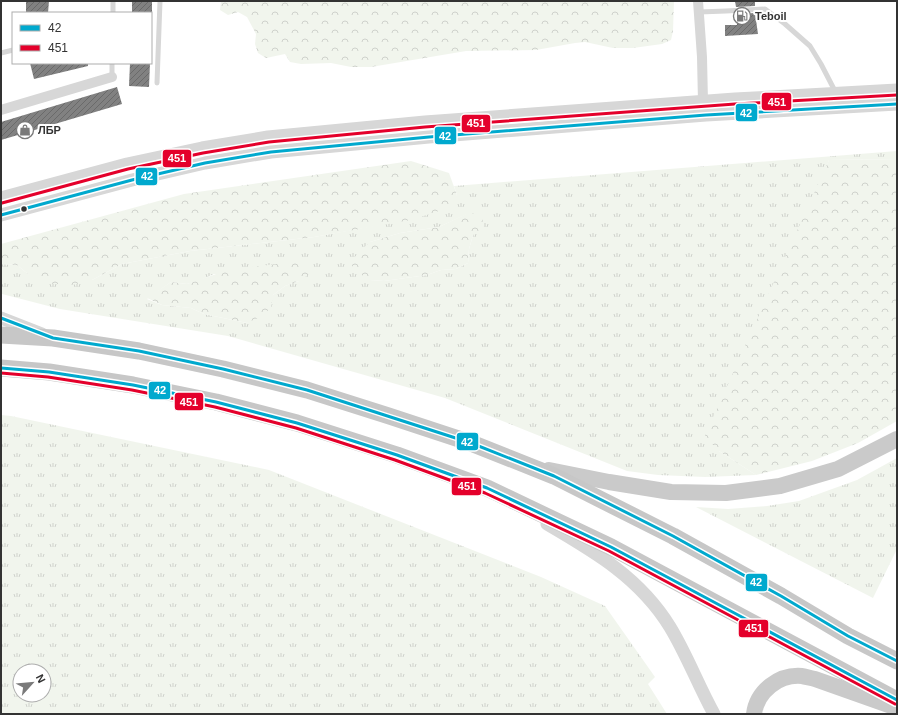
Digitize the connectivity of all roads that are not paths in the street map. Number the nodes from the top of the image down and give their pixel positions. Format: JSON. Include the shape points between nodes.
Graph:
{"nodes":[{"id":1,"x":113,"y":1,"type":"edge"},
{"id":2,"x":160,"y":1,"type":"edge"},
{"id":3,"x":698,"y":1,"type":"edge"},
{"id":4,"x":113,"y":12,"type":"edge"},
{"id":5,"x":699,"y":12,"type":"junction"},
{"id":6,"x":12,"y":50,"type":"edge"},
{"id":7,"x":1,"y":53,"type":"edge"},
{"id":8,"x":112,"y":64,"type":"edge"},
{"id":9,"x":112,"y":77,"type":"joint"},
{"id":10,"x":157,"y":83,"type":"dead end"},
{"id":11,"x":897,"y":90,"type":"edge"},
{"id":12,"x":836,"y":94,"type":"junction"},
{"id":13,"x":703,"y":102,"type":"junction"},
{"id":14,"x":897,"y":104,"type":"edge"},
{"id":15,"x":1,"y":110,"type":"edge"},
{"id":16,"x":1,"y":198,"type":"edge"},
{"id":17,"x":1,"y":215,"type":"edge"},
{"id":18,"x":1,"y":318,"type":"edge"},
{"id":19,"x":1,"y":335,"type":"edge"},
{"id":20,"x":53,"y":338,"type":"junction"},
{"id":21,"x":1,"y":368,"type":"edge"},
{"id":22,"x":897,"y":438,"type":"edge"},
{"id":23,"x":528,"y":466,"type":"junction"},
{"id":24,"x":487,"y":488,"type":"junction"},
{"id":25,"x":897,"y":661,"type":"edge"},
{"id":26,"x":897,"y":700,"type":"edge"},
{"id":27,"x":897,"y":708,"type":"edge"},
{"id":28,"x":714,"y":714,"type":"edge"},
{"id":29,"x":754,"y":714,"type":"edge"}],
"edges":[{"from":1,"to":4,"type":"lane"},
{"from":2,"to":10,"type":"lane"},
{"from":3,"to":5,"type":"street"},
{"from":5,"to":12,"type":"lane","via":[[765,9],[795,31],[810,46]]},
{"from":5,"to":13,"type":"street"},
{"from":6,"to":7,"type":"lane"},
{"from":8,"to":9,"type":"lane"},
{"from":9,"to":15,"type":"street"},
{"from":11,"to":12,"type":"street"},
{"from":12,"to":13,"type":"street"},
{"from":13,"to":16,"type":"street","via":[[425,122],[268,137],[127,164]]},
{"from":14,"to":17,"type":"street","via":[[736,113],[272,152],[169,171]]},
{"from":18,"to":20,"type":"street"},
{"from":19,"to":20,"type":"highway"},
{"from":20,"to":23,"type":"highway","via":[[146,353],[307,390],[471,443]]},
{"from":21,"to":24,"type":"highway","via":[[49,372],[133,385],[216,402],[297,423],[397,455]]},
{"from":22,"to":23,"type":"main road","via":[[838,469],[780,486],[726,493],[671,492]]},
{"from":23,"to":25,"type":"highway","via":[[554,476],[673,536],[848,636]]},
{"from":24,"to":26,"type":"highway","via":[[610,547]]},
{"from":24,"to":28,"type":"street","via":[[600,556],[632,580],[669,625]]},
{"from":27,"to":29,"type":"main road","via":[[815,679],[793,676],[772,684],[760,697]]}]}
